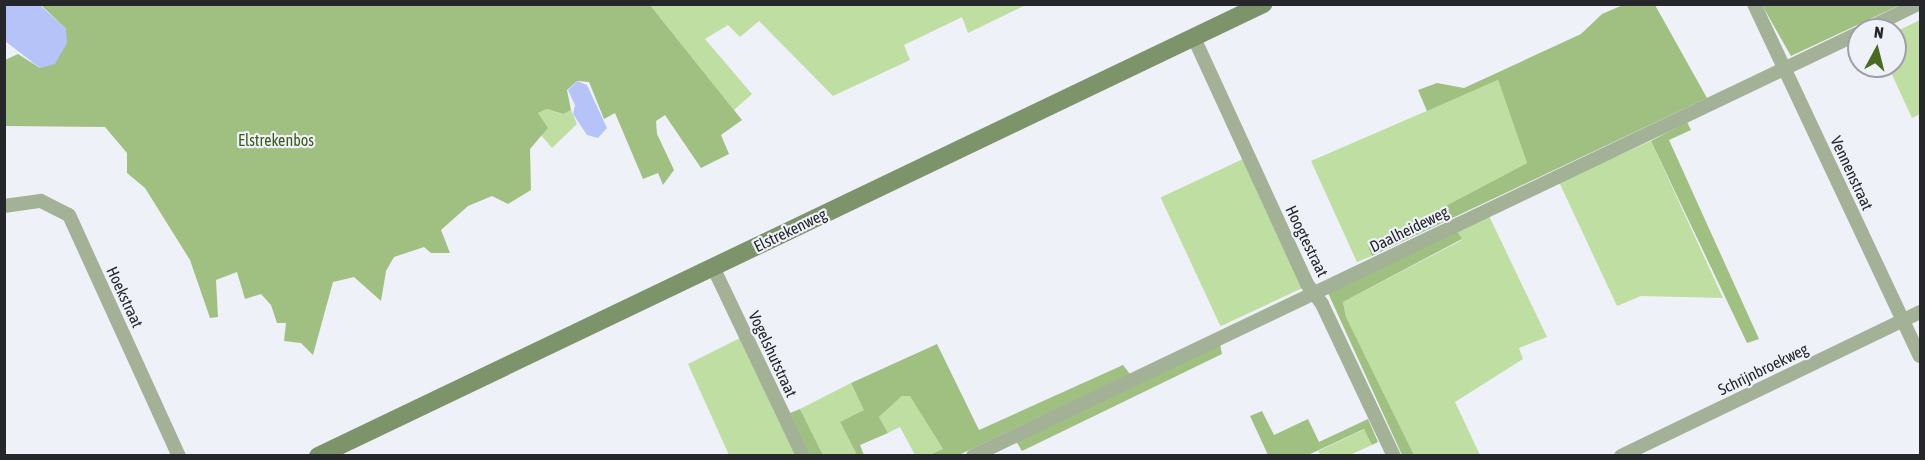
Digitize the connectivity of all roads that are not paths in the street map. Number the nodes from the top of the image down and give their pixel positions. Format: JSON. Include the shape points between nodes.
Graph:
{"nodes":[{"id":1,"x":1263,"y":4,"type":"edge"},
{"id":2,"x":1754,"y":4,"type":"edge"},
{"id":3,"x":1918,"y":4,"type":"edge"},
{"id":4,"x":1889,"y":18,"type":"edge"},
{"id":5,"x":1194,"y":38,"type":"junction"},
{"id":6,"x":1847,"y":39,"type":"edge"},
{"id":7,"x":1784,"y":68,"type":"junction"},
{"id":8,"x":4,"y":206,"type":"edge"},
{"id":9,"x":714,"y":267,"type":"junction"},
{"id":10,"x":1315,"y":292,"type":"junction"},
{"id":11,"x":1920,"y":312,"type":"edge"},
{"id":12,"x":1904,"y":320,"type":"junction"},
{"id":13,"x":1920,"y":356,"type":"edge"},
{"id":14,"x":179,"y":456,"type":"edge"},
{"id":15,"x":318,"y":456,"type":"edge"},
{"id":16,"x":803,"y":456,"type":"edge"},
{"id":17,"x":973,"y":456,"type":"edge"},
{"id":18,"x":1394,"y":456,"type":"edge"},
{"id":19,"x":1621,"y":456,"type":"edge"}],
"edges":[{"from":1,"to":5,"type":"street","name":"Elstrekenweg"},
{"from":2,"to":7,"type":"street","name":"Vennenstraat"},
{"from":3,"to":4,"type":"street"},
{"from":5,"to":9,"type":"street","name":"Elstrekenweg"},
{"from":5,"to":10,"type":"street","name":"Hoogtestraat","via":[[1307,284]]},
{"from":6,"to":7,"type":"street","name":"Daalheideweg"},
{"from":7,"to":10,"type":"street","name":"Daalheideweg"},
{"from":7,"to":12,"type":"street","name":"Vennenstraat"},
{"from":8,"to":14,"type":"street","name":"Hoekstraat","via":[[41,201],[69,215]]},
{"from":9,"to":15,"type":"street","name":"Elstrekenweg"},
{"from":9,"to":16,"type":"street","name":"Vogelshutstraat"},
{"from":10,"to":17,"type":"street","name":"Daalheideweg"},
{"from":10,"to":18,"type":"street","name":"Hoogtestraat"},
{"from":11,"to":12,"type":"street","name":"Schrijnbroekweg"},
{"from":12,"to":13,"type":"street","name":"Vennenstraat"},
{"from":12,"to":19,"type":"street","name":"Schrijnbroekweg"}]}
